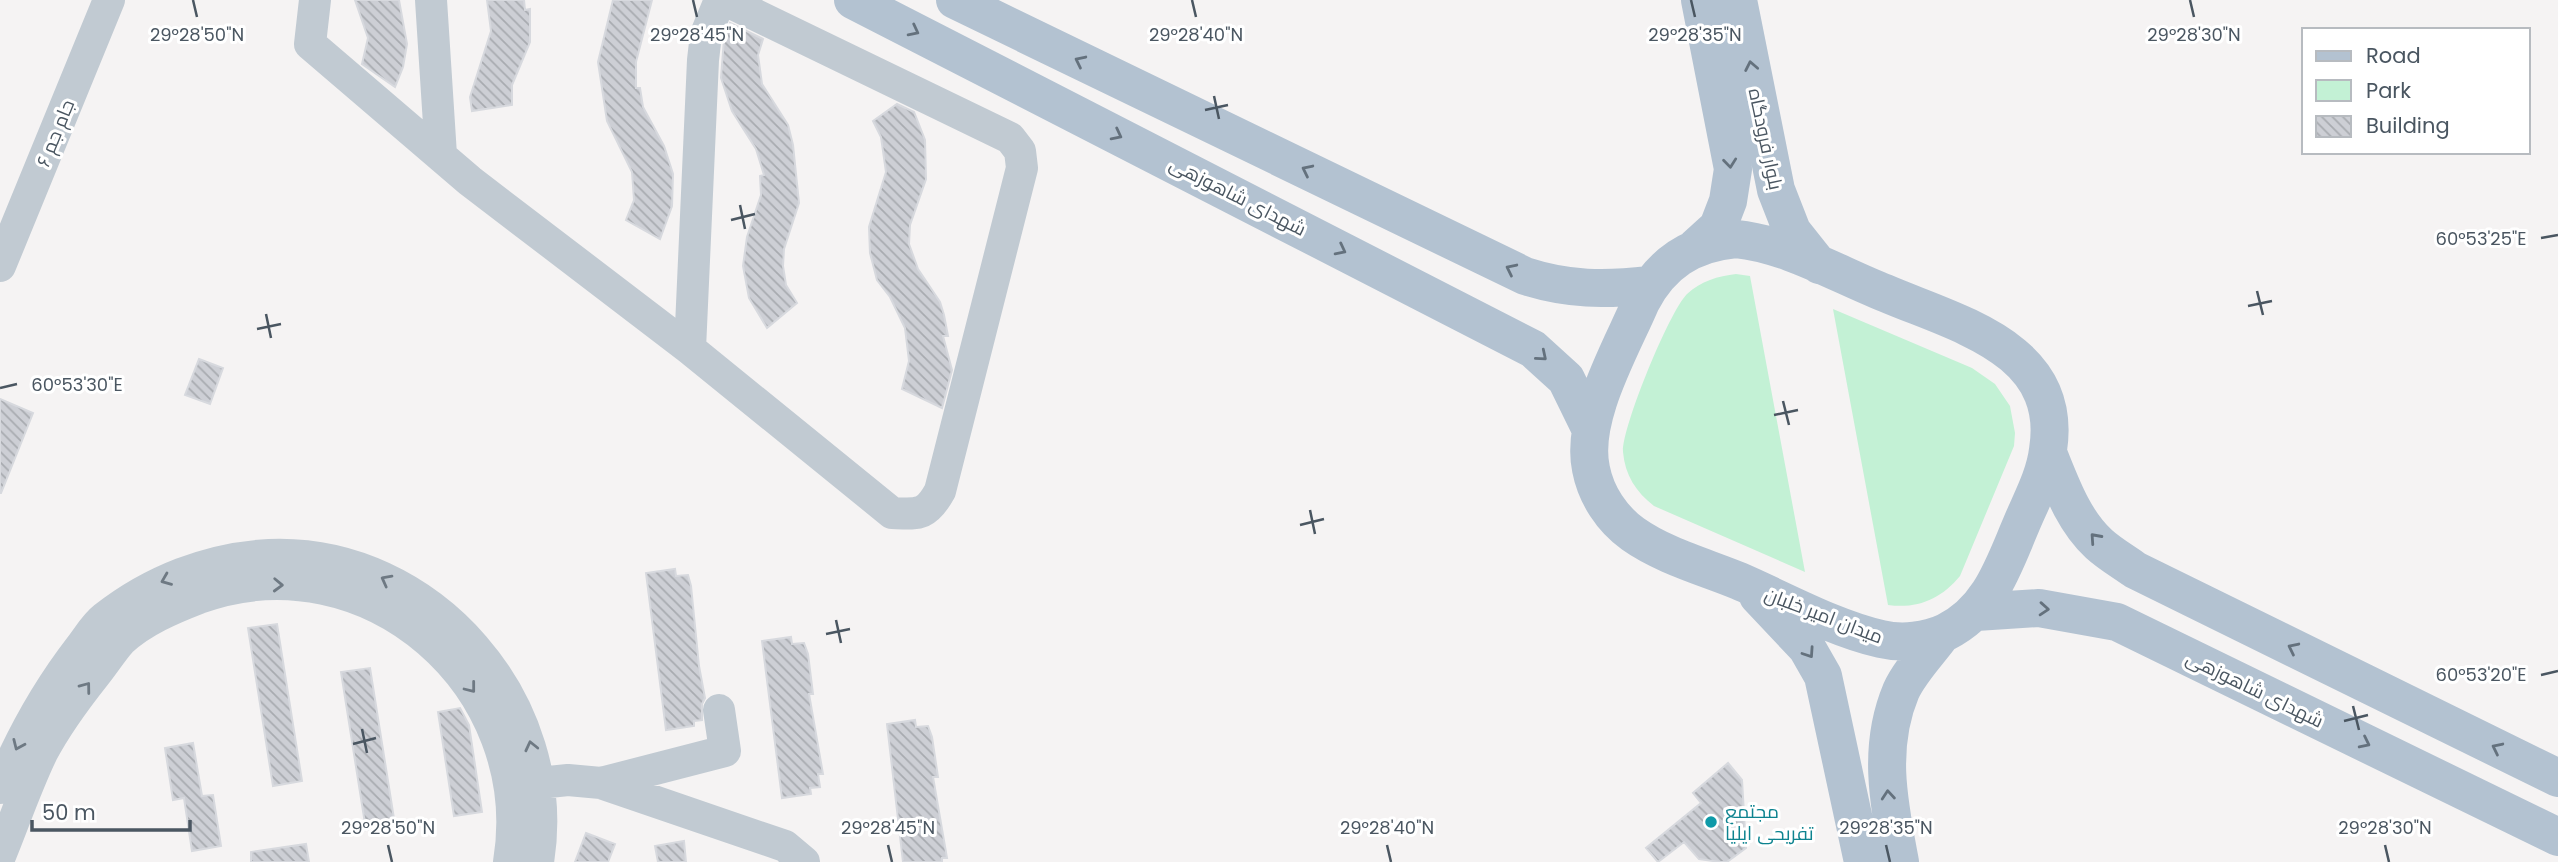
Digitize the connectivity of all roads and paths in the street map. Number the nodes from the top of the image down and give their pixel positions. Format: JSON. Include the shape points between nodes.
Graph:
{"nodes":[{"id":1,"x":109,"y":0,"type":"edge"},
{"id":2,"x":314,"y":0,"type":"edge"},
{"id":3,"x":431,"y":0,"type":"edge"},
{"id":4,"x":720,"y":0,"type":"edge"},
{"id":5,"x":725,"y":0,"type":"edge"},
{"id":6,"x":853,"y":0,"type":"edge"},
{"id":7,"x":955,"y":0,"type":"edge"},
{"id":8,"x":1700,"y":0,"type":"edge"},
{"id":9,"x":1738,"y":0,"type":"edge"},
{"id":10,"x":442,"y":155,"type":"junction"},
{"id":11,"x":7,"y":227,"type":"edge"},
{"id":12,"x":1696,"y":247,"type":"junction"},
{"id":13,"x":0,"y":265,"type":"edge"},
{"id":14,"x":1820,"y":266,"type":"junction"},
{"id":15,"x":1650,"y":285,"type":"junction"},
{"id":16,"x":690,"y":349,"type":"junction"},
{"id":17,"x":1590,"y":428,"type":"junction"},
{"id":18,"x":2048,"y":453,"type":"junction"},
{"id":19,"x":335,"y":577,"type":"junction"},
{"id":20,"x":1747,"y":585,"type":"junction"},
{"id":21,"x":1976,"y":612,"type":"junction"},
{"id":22,"x":1942,"y":634,"type":"junction"},
{"id":23,"x":719,"y":710,"type":"dead end"},
{"id":24,"x":2558,"y":778,"type":"edge"},
{"id":25,"x":538,"y":783,"type":"junction"},
{"id":26,"x":601,"y":783,"type":"junction"},
{"id":27,"x":0,"y":788,"type":"edge"},
{"id":28,"x":2558,"y":837,"type":"edge"},
{"id":29,"x":0,"y":856,"type":"edge"},
{"id":30,"x":509,"y":862,"type":"edge"},
{"id":31,"x":538,"y":862,"type":"edge"},
{"id":32,"x":804,"y":862,"type":"edge"},
{"id":33,"x":1863,"y":862,"type":"edge"},
{"id":34,"x":1900,"y":862,"type":"edge"}],
"edges":[{"from":1,"to":11,"type":"street","name":"جام جم ۶"},
{"from":2,"to":10,"type":"street","via":[[310,44]]},
{"from":3,"to":10,"type":"street"},
{"from":4,"to":16,"type":"street","via":[[706,34],[703,60]]},
{"from":5,"to":16,"type":"street","via":[[1010,138],[1020,151],[1022,168],[940,491],[930,508],[917,514],[892,513]]},
{"from":6,"to":17,"type":"main road","name":"شهدای شاهوزهی","one_way":true,"via":[[1533,349],[1566,379]]},
{"from":15,"to":7,"type":"main road","one_way":true,"via":[[1600,290],[1525,276]]},
{"from":8,"to":12,"type":"main road","name":"بلوار فرودگاه","one_way":true,"via":[[1732,169],[1728,201],[1718,227]]},
{"from":14,"to":9,"type":"main road","name":"بلوار فرودگاه","one_way":true,"via":[[1792,231],[1776,190]]},
{"from":10,"to":16,"type":"street"},
{"from":11,"to":13,"type":"street","name":"جام جم ۶"},
{"from":12,"to":14,"type":"main road","name":"میدان امیر خلبان","via":[[1716,241],[1756,241]]},
{"from":12,"to":15,"type":"main road","name":"میدان امیر خلبان","via":[[1678,256]]},
{"from":14,"to":18,"type":"main road","name":"میدان امیر خلبان","via":[[2004,346],[2020,359],[2043,393],[2049,412]]},
{"from":15,"to":17,"type":"main road","name":"میدان امیر خلبان"},
{"from":17,"to":20,"type":"main road","name":"میدان امیر خلبان","via":[[1590,469],[1618,522],[1651,544]]},
{"from":18,"to":21,"type":"main road","name":"میدان امیر خلبان","via":[[1998,579]]},
{"from":24,"to":18,"type":"main road","one_way":true,"via":[[2135,570],[2099,544],[2081,522]]},
{"from":25,"to":19,"type":"street","one_way":true,"via":[[530,738],[502,680],[471,642],[429,604],[375,575]]},
{"from":19,"to":27,"type":"street","one_way":true,"via":[[270,555],[213,562],[157,583],[102,619],[56,678],[19,740]]},
{"from":29,"to":19,"type":"street","one_way":true,"via":[[43,752],[122,641],[170,609],[220,591]]},
{"from":19,"to":30,"type":"street","one_way":true,"via":[[364,601],[412,627],[478,696],[502,747],[513,801]]},
{"from":20,"to":22,"type":"main road","name":"میدان امیر خلبان","via":[[1882,640],[1903,642]]},
{"from":20,"to":33,"type":"main road","one_way":true,"via":[[1807,648],[1823,676]]},
{"from":21,"to":22,"type":"main road","name":"میدان امیر خلبان"},
{"from":21,"to":28,"type":"main road","name":"شهدای شاهوزهی","one_way":true,"via":[[2039,608],[2117,622]]},
{"from":34,"to":22,"type":"main road","one_way":true,"via":[[1888,798],[1886,748],[1902,690]]},
{"from":23,"to":26,"type":"street","via":[[725,751]]},
{"from":25,"to":26,"type":"street"},
{"from":25,"to":31,"type":"street","via":[[542,798]]},
{"from":26,"to":32,"type":"street","via":[[785,846]]}]}
